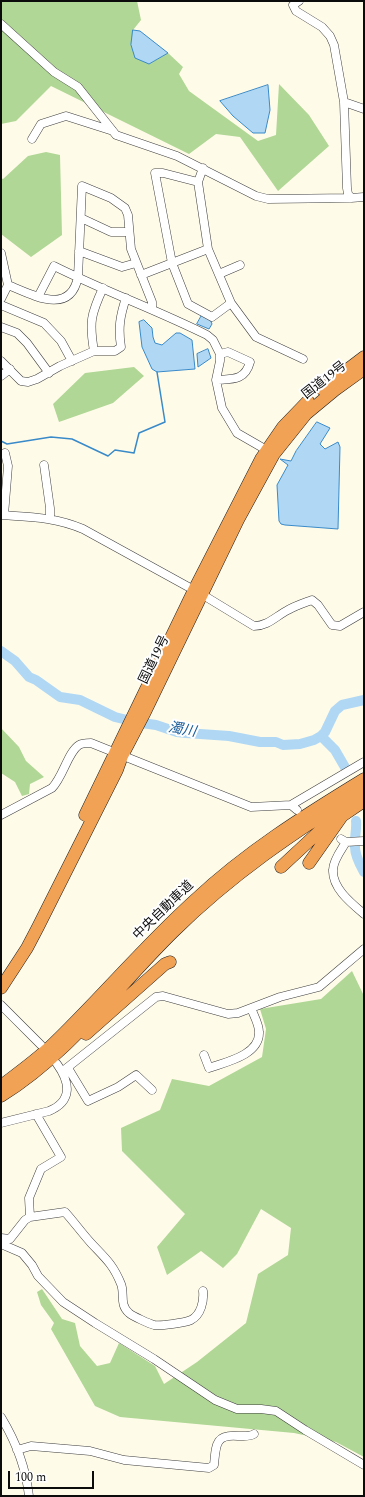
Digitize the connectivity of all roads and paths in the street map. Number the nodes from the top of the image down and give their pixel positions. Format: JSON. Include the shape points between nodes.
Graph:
{"nodes":[{"id":1,"x":299,"y":1,"type":"edge"},
{"id":2,"x":1,"y":24,"type":"edge"},
{"id":3,"x":344,"y":102,"type":"junction"},
{"id":4,"x":364,"y":109,"type":"edge"},
{"id":5,"x":113,"y":131,"type":"junction"},
{"id":6,"x":32,"y":139,"type":"dead end"},
{"id":7,"x":203,"y":168,"type":"junction"},
{"id":8,"x":198,"y":182,"type":"junction"},
{"id":9,"x":364,"y":197,"type":"edge"},
{"id":10,"x":351,"y":198,"type":"junction"},
{"id":11,"x":81,"y":218,"type":"junction"},
{"id":12,"x":129,"y":232,"type":"junction"},
{"id":13,"x":208,"y":249,"type":"junction"},
{"id":14,"x":79,"y":251,"type":"junction"},
{"id":15,"x":1,"y":253,"type":"edge"},
{"id":16,"x":136,"y":263,"type":"junction"},
{"id":17,"x":172,"y":263,"type":"junction"},
{"id":18,"x":240,"y":265,"type":"dead end"},
{"id":19,"x":218,"y":274,"type":"junction"},
{"id":20,"x":141,"y":275,"type":"junction"},
{"id":21,"x":78,"y":277,"type":"junction"},
{"id":22,"x":8,"y":285,"type":"junction"},
{"id":23,"x":102,"y":288,"type":"junction"},
{"id":24,"x":38,"y":297,"type":"junction"},
{"id":25,"x":126,"y":298,"type":"junction"},
{"id":26,"x":1,"y":299,"type":"edge"},
{"id":27,"x":231,"y":303,"type":"junction"},
{"id":28,"x":1,"y":305,"type":"edge"},
{"id":29,"x":152,"y":309,"type":"junction"},
{"id":30,"x":1,"y":327,"type":"edge"},
{"id":31,"x":94,"y":351,"type":"junction"},
{"id":32,"x":220,"y":354,"type":"junction"},
{"id":33,"x":364,"y":357,"type":"edge"},
{"id":34,"x":303,"y":359,"type":"dead end"},
{"id":35,"x":1,"y":361,"type":"edge"},
{"id":36,"x":72,"y":361,"type":"junction"},
{"id":37,"x":10,"y":369,"type":"junction"},
{"id":38,"x":364,"y":369,"type":"edge"},
{"id":39,"x":49,"y":373,"type":"junction"},
{"id":40,"x":1,"y":376,"type":"edge"},
{"id":41,"x":216,"y":380,"type":"junction"},
{"id":42,"x":270,"y":452,"type":"junction"},
{"id":43,"x":5,"y":453,"type":"dead end"},
{"id":44,"x":44,"y":465,"type":"dead end"},
{"id":45,"x":2,"y":515,"type":"edge"},
{"id":46,"x":50,"y":518,"type":"junction"},
{"id":47,"x":198,"y":593,"type":"junction"},
{"id":48,"x":364,"y":612,"type":"edge"},
{"id":49,"x":119,"y":755,"type":"junction"},
{"id":50,"x":364,"y":762,"type":"edge"},
{"id":51,"x":364,"y":779,"type":"edge"},
{"id":52,"x":364,"y":789,"type":"edge"},
{"id":53,"x":364,"y":801,"type":"edge"},
{"id":54,"x":1,"y":815,"type":"edge"},
{"id":55,"x":342,"y":816,"type":"junction"},
{"id":56,"x":364,"y":841,"type":"edge"},
{"id":57,"x":309,"y":863,"type":"dead end"},
{"id":58,"x":281,"y":867,"type":"dead end"},
{"id":59,"x":364,"y":914,"type":"edge"},
{"id":60,"x":364,"y":949,"type":"edge"},
{"id":61,"x":170,"y":962,"type":"dead end"},
{"id":62,"x":1,"y":975,"type":"edge"},
{"id":63,"x":1,"y":988,"type":"edge"},
{"id":64,"x":1,"y":1005,"type":"edge"},
{"id":65,"x":250,"y":1008,"type":"junction"},
{"id":66,"x":41,"y":1045,"type":"dead end"},
{"id":67,"x":204,"y":1055,"type":"dead end"},
{"id":68,"x":57,"y":1064,"type":"dead end"},
{"id":69,"x":65,"y":1070,"type":"junction"},
{"id":70,"x":1,"y":1086,"type":"edge"},
{"id":71,"x":152,"y":1090,"type":"dead end"},
{"id":72,"x":1,"y":1096,"type":"edge"},
{"id":73,"x":1,"y":1102,"type":"edge"},
{"id":74,"x":36,"y":1114,"type":"junction"},
{"id":75,"x":1,"y":1123,"type":"edge"},
{"id":76,"x":30,"y":1217,"type":"junction"},
{"id":77,"x":1,"y":1238,"type":"edge"},
{"id":78,"x":1,"y":1244,"type":"edge"},
{"id":79,"x":203,"y":1291,"type":"dead end"},
{"id":80,"x":1,"y":1417,"type":"edge"},
{"id":81,"x":254,"y":1434,"type":"dead end"},
{"id":82,"x":17,"y":1450,"type":"junction"},
{"id":83,"x":364,"y":1465,"type":"edge"},
{"id":84,"x":29,"y":1496,"type":"edge"}],
"edges":[{"from":1,"to":3,"type":"street","via":[[293,5],[296,11],[322,27],[330,36],[334,45]]},
{"from":2,"to":5,"type":"street","via":[[54,72],[78,87]]},
{"from":3,"to":4,"type":"street"},
{"from":3,"to":10,"type":"street","via":[[347,188]]},
{"from":5,"to":6,"type":"street","via":[[66,116],[41,124]]},
{"from":5,"to":7,"type":"street","via":[[116,135]]},
{"from":7,"to":8,"type":"street"},
{"from":7,"to":10,"type":"street","via":[[256,196]]},
{"from":8,"to":13,"type":"street"},
{"from":8,"to":17,"type":"street","via":[[163,173],[155,174]]},
{"from":9,"to":10,"type":"street"},
{"from":11,"to":12,"type":"street","via":[[111,232]]},
{"from":11,"to":12,"type":"street","via":[[82,186],[111,198],[125,208]]},
{"from":11,"to":14,"type":"street"},
{"from":12,"to":16,"type":"street","via":[[131,250]]},
{"from":13,"to":17,"type":"street"},
{"from":13,"to":19,"type":"street"},
{"from":14,"to":16,"type":"street","via":[[122,267]]},
{"from":14,"to":21,"type":"street"},
{"from":15,"to":22,"type":"street"},
{"from":16,"to":20,"type":"street"},
{"from":17,"to":20,"type":"street"},
{"from":17,"to":27,"type":"street","via":[[188,304],[212,317]]},
{"from":18,"to":19,"type":"street"},
{"from":19,"to":27,"type":"street"},
{"from":20,"to":29,"type":"street","via":[[152,302]]},
{"from":21,"to":23,"type":"street"},
{"from":21,"to":24,"type":"street","via":[[76,286],[66,297],[51,301]]},
{"from":21,"to":24,"type":"street","via":[[54,266]]},
{"from":22,"to":24,"type":"street"},
{"from":22,"to":26,"type":"street"},
{"from":23,"to":25,"type":"street"},
{"from":23,"to":31,"type":"street","via":[[93,310],[90,331]]},
{"from":25,"to":29,"type":"street"},
{"from":25,"to":31,"type":"street","via":[[120,316],[121,347],[115,351]]},
{"from":27,"to":34,"type":"street","via":[[256,337]]},
{"from":28,"to":36,"type":"street","via":[[44,323],[61,341]]},
{"from":29,"to":32,"type":"street","via":[[207,335],[213,340]]},
{"from":30,"to":39,"type":"street","via":[[17,333]]},
{"from":31,"to":36,"type":"street"},
{"from":32,"to":41,"type":"street"},
{"from":32,"to":41,"type":"street","via":[[228,352],[250,362],[248,369],[239,378]]},
{"from":33,"to":42,"type":"highway","name":"国道19号","via":[[299,410],[283,427]]},
{"from":35,"to":37,"type":"street"},
{"from":36,"to":39,"type":"street"},
{"from":37,"to":39,"type":"street","via":[[21,381],[28,382]]},
{"from":37,"to":40,"type":"street"},
{"from":38,"to":42,"type":"highway","name":"国道19号","via":[[306,414]]},
{"from":41,"to":42,"type":"street","via":[[222,408],[237,433]]},
{"from":42,"to":47,"type":"highway","name":"国道19号","via":[[238,520]]},
{"from":43,"to":45,"type":"street","via":[[8,466]]},
{"from":44,"to":46,"type":"street"},
{"from":45,"to":46,"type":"street"},
{"from":46,"to":47,"type":"street","via":[[83,529]]},
{"from":47,"to":48,"type":"street","via":[[254,626],[260,626],[287,610],[312,600],[332,625],[340,626]]},
{"from":47,"to":49,"type":"highway","name":"国道19号"},
{"from":49,"to":50,"type":"street","via":[[251,807],[294,808]]},
{"from":49,"to":54,"type":"street","via":[[91,743],[80,744],[74,749],[58,782],[52,788]]},
{"from":49,"to":62,"type":"highway","name":"国道19号","via":[[25,937]]},
{"from":49,"to":63,"type":"highway","name":"国道19号","via":[[117,770],[27,948]]},
{"from":51,"to":70,"type":"highway","name":"中央自動車道","via":[[256,849],[219,879],[166,926],[50,1047]]},
{"from":52,"to":72,"type":"highway","name":"中央自動車道","via":[[295,833],[230,881],[173,932],[60,1049]]},
{"from":53,"to":55,"type":"highway"},
{"from":55,"to":57,"type":"highway"},
{"from":55,"to":58,"type":"highway","via":[[323,828]]},
{"from":56,"to":59,"type":"street","via":[[343,840],[332,869],[335,883]]},
{"from":60,"to":65,"type":"street","via":[[319,987]]},
{"from":61,"to":73,"type":"highway","via":[[35,1078]]},
{"from":64,"to":66,"type":"street"},
{"from":65,"to":67,"type":"street","via":[[259,1031],[259,1038],[252,1049],[246,1054],[209,1068]]},
{"from":65,"to":69,"type":"street","via":[[228,1014],[159,996]]},
{"from":68,"to":69,"type":"street"},
{"from":69,"to":71,"type":"street","via":[[88,1100],[118,1087],[136,1075]]},
{"from":69,"to":74,"type":"street","via":[[68,1084],[65,1098],[55,1108]]},
{"from":74,"to":75,"type":"street"},
{"from":74,"to":76,"type":"street","via":[[61,1157],[41,1169],[29,1198]]},
{"from":76,"to":77,"type":"street","via":[[10,1239]]},
{"from":76,"to":79,"type":"street","via":[[65,1212],[109,1261],[122,1287],[123,1305],[129,1313],[153,1325],[191,1320],[199,1312],[204,1300]]},
{"from":78,"to":83,"type":"street","via":[[22,1253],[38,1276],[62,1302],[215,1400],[237,1409],[276,1411]]},
{"from":80,"to":82,"type":"street"},
{"from":81,"to":82,"type":"street","via":[[227,1435],[220,1439],[214,1465],[209,1468],[124,1460],[90,1451],[31,1446]]},
{"from":82,"to":84,"type":"street"}]}
